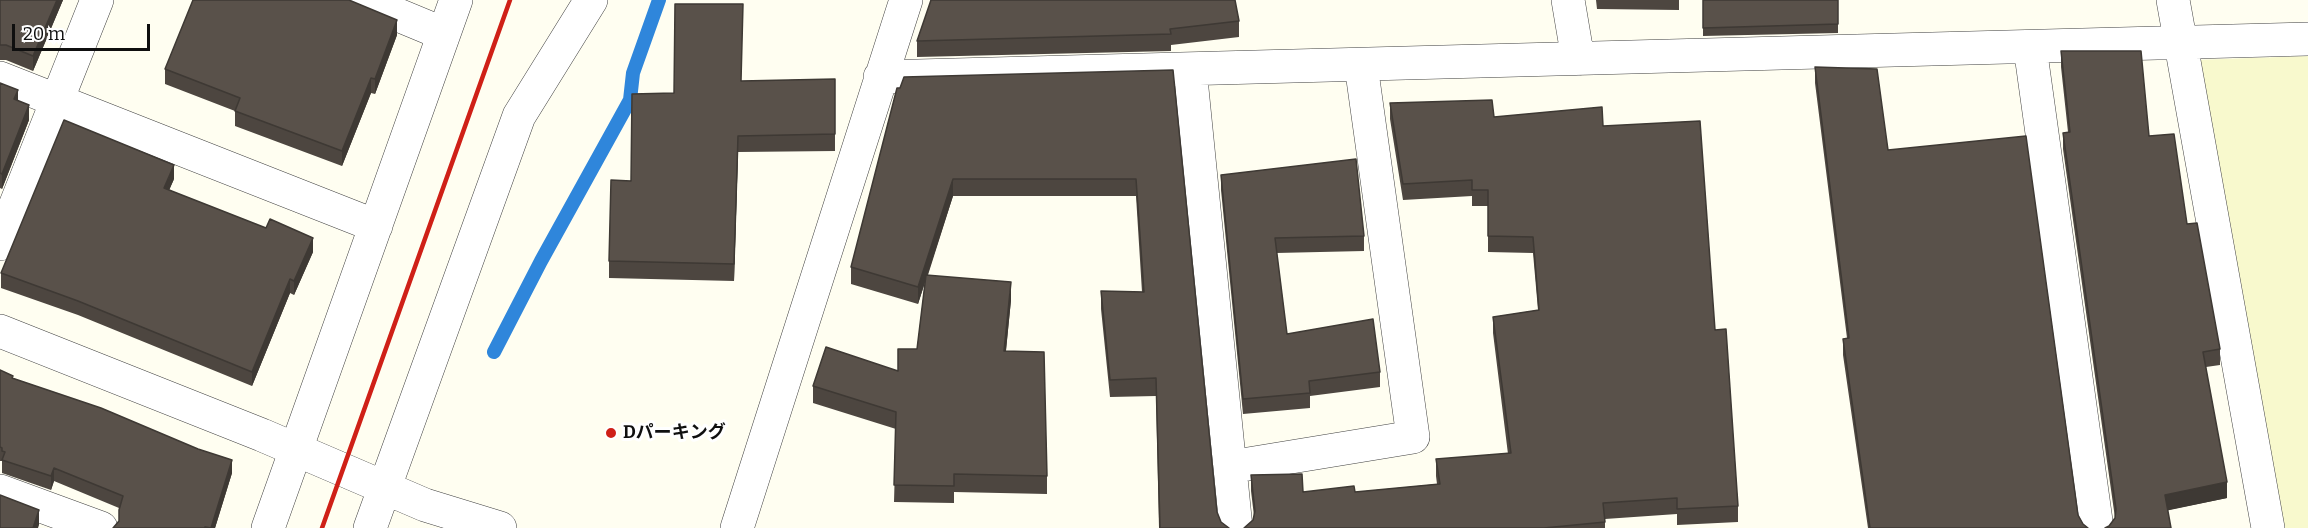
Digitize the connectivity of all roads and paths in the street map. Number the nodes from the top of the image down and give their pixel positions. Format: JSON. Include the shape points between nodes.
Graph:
{"nodes":[{"id":1,"x":97,"y":0,"type":"edge"},
{"id":2,"x":362,"y":0,"type":"edge"},
{"id":3,"x":456,"y":0,"type":"edge"},
{"id":4,"x":591,"y":0,"type":"edge"},
{"id":5,"x":906,"y":0,"type":"edge"},
{"id":6,"x":1568,"y":0,"type":"edge"},
{"id":7,"x":2173,"y":0,"type":"edge"},
{"id":8,"x":444,"y":34,"type":"junction"},
{"id":9,"x":2308,"y":39,"type":"edge"},
{"id":10,"x":2181,"y":43,"type":"junction"},
{"id":11,"x":2030,"y":47,"type":"junction"},
{"id":12,"x":1578,"y":59,"type":"junction"},
{"id":13,"x":1361,"y":65,"type":"junction"},
{"id":14,"x":1190,"y":69,"type":"junction"},
{"id":15,"x":880,"y":77,"type":"junction"},
{"id":16,"x":0,"y":78,"type":"edge"},
{"id":17,"x":58,"y":101,"type":"junction"},
{"id":18,"x":376,"y":226,"type":"junction"},
{"id":19,"x":0,"y":244,"type":"edge"},
{"id":20,"x":0,"y":331,"type":"edge"},
{"id":21,"x":297,"y":450,"type":"junction"},
{"id":22,"x":1230,"y":467,"type":"junction"},
{"id":23,"x":385,"y":487,"type":"junction"},
{"id":24,"x":0,"y":491,"type":"edge"},
{"id":25,"x":62,"y":521,"type":"edge"},
{"id":26,"x":101,"y":528,"type":"edge"},
{"id":27,"x":268,"y":528,"type":"edge"},
{"id":28,"x":370,"y":528,"type":"edge"},
{"id":29,"x":500,"y":528,"type":"edge"},
{"id":30,"x":737,"y":528,"type":"edge"},
{"id":31,"x":1236,"y":528,"type":"edge"},
{"id":32,"x":2097,"y":528,"type":"edge"},
{"id":33,"x":2268,"y":528,"type":"edge"}],
"edges":[{"from":1,"to":17,"type":"street"},
{"from":2,"to":8,"type":"street"},
{"from":3,"to":8,"type":"street"},
{"from":4,"to":23,"type":"street","via":[[519,116]]},
{"from":5,"to":15,"type":"street"},
{"from":6,"to":12,"type":"street"},
{"from":7,"to":10,"type":"street"},
{"from":8,"to":18,"type":"street"},
{"from":9,"to":10,"type":"street"},
{"from":10,"to":11,"type":"street"},
{"from":10,"to":33,"type":"street"},
{"from":11,"to":12,"type":"street"},
{"from":11,"to":32,"type":"street"},
{"from":12,"to":13,"type":"street"},
{"from":13,"to":14,"type":"street"},
{"from":13,"to":22,"type":"street","via":[[1413,437]]},
{"from":14,"to":15,"type":"street"},
{"from":14,"to":22,"type":"street"},
{"from":15,"to":30,"type":"street"},
{"from":16,"to":17,"type":"street"},
{"from":17,"to":18,"type":"street"},
{"from":17,"to":19,"type":"street"},
{"from":18,"to":21,"type":"street"},
{"from":20,"to":21,"type":"street"},
{"from":21,"to":23,"type":"street"},
{"from":21,"to":27,"type":"street"},
{"from":22,"to":31,"type":"street"},
{"from":23,"to":28,"type":"street"},
{"from":23,"to":29,"type":"street","via":[[425,505]]},
{"from":24,"to":25,"type":"street"},
{"from":25,"to":26,"type":"street"}]}
